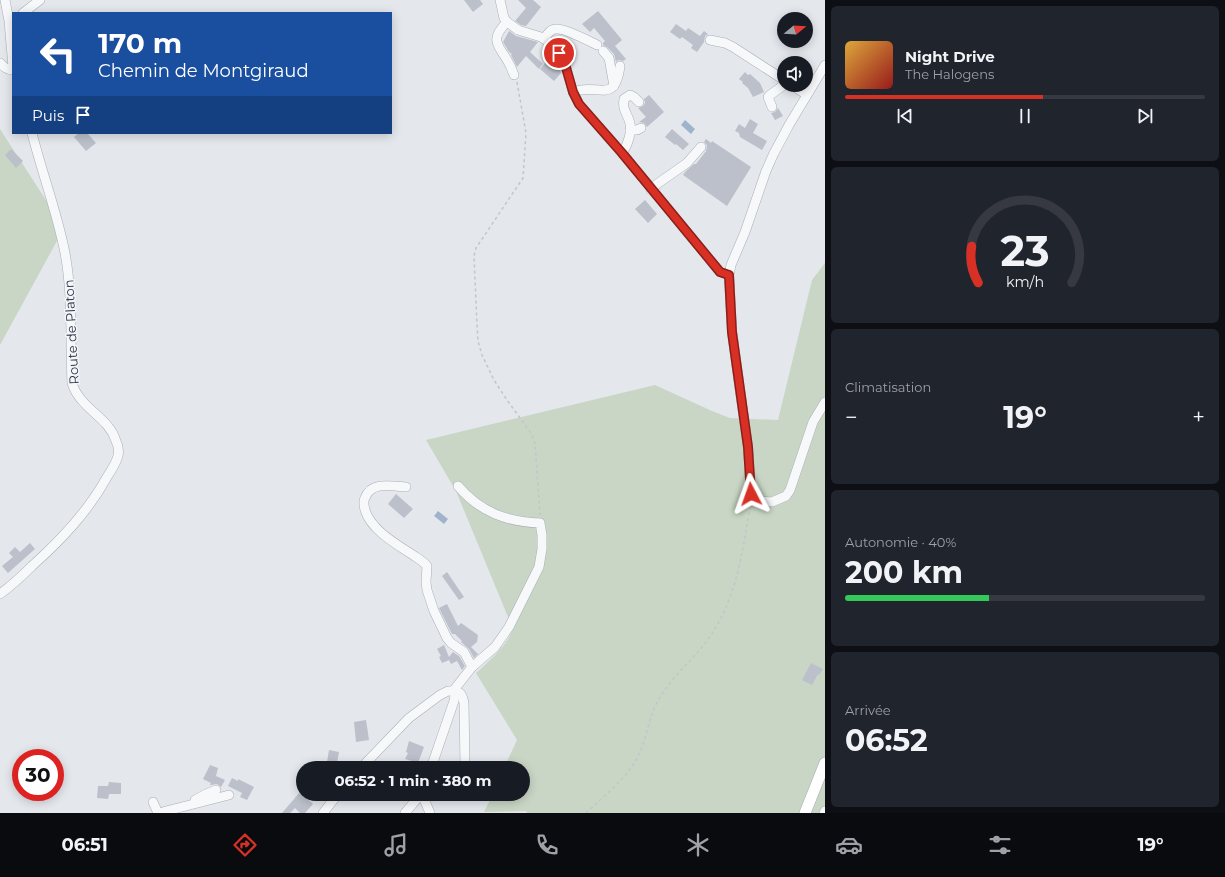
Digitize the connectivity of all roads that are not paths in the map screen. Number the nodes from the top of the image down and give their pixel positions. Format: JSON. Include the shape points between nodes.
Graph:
{"nodes":[{"id":1,"x":5,"y":0,"type":"edge"},
{"id":2,"x":40,"y":0,"type":"edge"},
{"id":3,"x":500,"y":0,"type":"edge"},
{"id":4,"x":24,"y":12,"type":"edge"},
{"id":5,"x":11,"y":21,"type":"edge"},
{"id":6,"x":507,"y":22,"type":"junction"},
{"id":7,"x":544,"y":38,"type":"junction"},
{"id":8,"x":710,"y":40,"type":"dead end"},
{"id":9,"x":12,"y":45,"type":"edge"},
{"id":10,"x":0,"y":63,"type":"edge"},
{"id":11,"x":825,"y":65,"type":"edge"},
{"id":12,"x":620,"y":66,"type":"dead end"},
{"id":13,"x":12,"y":69,"type":"edge"},
{"id":14,"x":514,"y":75,"type":"road end"},
{"id":15,"x":777,"y":75,"type":"edge"},
{"id":16,"x":614,"y":86,"type":"junction"},
{"id":17,"x":777,"y":90,"type":"edge"},
{"id":18,"x":573,"y":92,"type":"junction"},
{"id":19,"x":802,"y":92,"type":"edge"},
{"id":20,"x":807,"y":95,"type":"junction"},
{"id":21,"x":639,"y":102,"type":"dead end"},
{"id":22,"x":772,"y":107,"type":"dead end"},
{"id":23,"x":641,"y":128,"type":"dead end"},
{"id":24,"x":630,"y":130,"type":"junction"},
{"id":25,"x":32,"y":134,"type":"edge"},
{"id":26,"x":698,"y":146,"type":"dead end"},
{"id":27,"x":622,"y":153,"type":"junction"},
{"id":28,"x":650,"y":188,"type":"junction"},
{"id":29,"x":729,"y":275,"type":"junction"},
{"id":30,"x":825,"y":402,"type":"edge"},
{"id":31,"x":458,"y":486,"type":"dead end"},
{"id":32,"x":406,"y":487,"type":"dead end"},
{"id":33,"x":0,"y":594,"type":"edge"},
{"id":34,"x":472,"y":667,"type":"junction"},
{"id":35,"x":453,"y":691,"type":"junction"},
{"id":36,"x":368,"y":761,"type":"edge"},
{"id":37,"x":433,"y":761,"type":"edge"},
{"id":38,"x":464,"y":761,"type":"edge"},
{"id":39,"x":825,"y":763,"type":"edge"},
{"id":40,"x":216,"y":790,"type":"dead end"},
{"id":41,"x":229,"y":795,"type":"dead end"},
{"id":42,"x":332,"y":801,"type":"edge"},
{"id":43,"x":415,"y":801,"type":"edge"},
{"id":44,"x":425,"y":801,"type":"edge"},
{"id":45,"x":152,"y":802,"type":"dead end"},
{"id":46,"x":192,"y":804,"type":"junction"},
{"id":47,"x":160,"y":813,"type":"edge"},
{"id":48,"x":323,"y":813,"type":"edge"},
{"id":49,"x":405,"y":813,"type":"edge"},
{"id":50,"x":430,"y":813,"type":"edge"},
{"id":51,"x":805,"y":813,"type":"edge"}],
"edges":[{"from":1,"to":5,"type":"street"},
{"from":2,"to":4,"type":"street"},
{"from":3,"to":6,"type":"street"},
{"from":5,"to":9,"type":"street"},
{"from":6,"to":7,"type":"street","via":[[518,30]]},
{"from":6,"to":14,"type":"street","via":[[498,34],[497,44]]},
{"from":7,"to":16,"type":"street","via":[[557,28],[588,40],[600,48],[609,58]]},
{"from":7,"to":18,"type":"street","via":[[559,53],[565,64]]},
{"from":8,"to":15,"type":"street","via":[[733,46]]},
{"from":10,"to":13,"type":"street","via":[[9,70]]},
{"from":11,"to":20,"type":"street"},
{"from":12,"to":16,"type":"street","via":[[619,78]]},
{"from":16,"to":18,"type":"street","via":[[607,90],[583,89]]},
{"from":17,"to":22,"type":"street","via":[[768,97]]},
{"from":18,"to":27,"type":"street","via":[[579,104]]},
{"from":19,"to":20,"type":"street"},
{"from":20,"to":29,"type":"street","via":[[766,171]]},
{"from":21,"to":24,"type":"street","via":[[630,95],[624,99],[623,107]]},
{"from":23,"to":24,"type":"street"},
{"from":24,"to":27,"type":"street"},
{"from":25,"to":33,"type":"street","name":"Route de Platon","via":[[65,253],[70,286],[72,383],[79,398],[112,430],[118,454],[103,484],[74,525]]},
{"from":26,"to":28,"type":"street","via":[[687,163]]},
{"from":27,"to":28,"type":"street"},
{"from":28,"to":29,"type":"street","via":[[720,272]]},
{"from":29,"to":30,"type":"street","via":[[732,338],[747,440],[751,494],[755,500],[772,502],[786,496],[813,422]]},
{"from":31,"to":34,"type":"street","via":[[475,503],[488,511],[510,520],[540,523],[542,535],[539,567],[509,627],[495,647]]},
{"from":32,"to":34,"type":"street","via":[[373,487],[364,501],[367,516],[379,531],[428,566],[426,590],[434,611],[447,638],[464,652]]},
{"from":34,"to":35,"type":"street"},
{"from":35,"to":36,"type":"street","via":[[440,695],[409,718]]},
{"from":35,"to":37,"type":"street","via":[[454,701]]},
{"from":35,"to":38,"type":"street","via":[[461,693],[464,703]]},
{"from":39,"to":51,"type":"main road"},
{"from":40,"to":46,"type":"street"},
{"from":41,"to":46,"type":"street"},
{"from":42,"to":48,"type":"street"},
{"from":43,"to":49,"type":"street"},
{"from":44,"to":50,"type":"street"},
{"from":45,"to":47,"type":"street"},
{"from":46,"to":47,"type":"street"}]}
